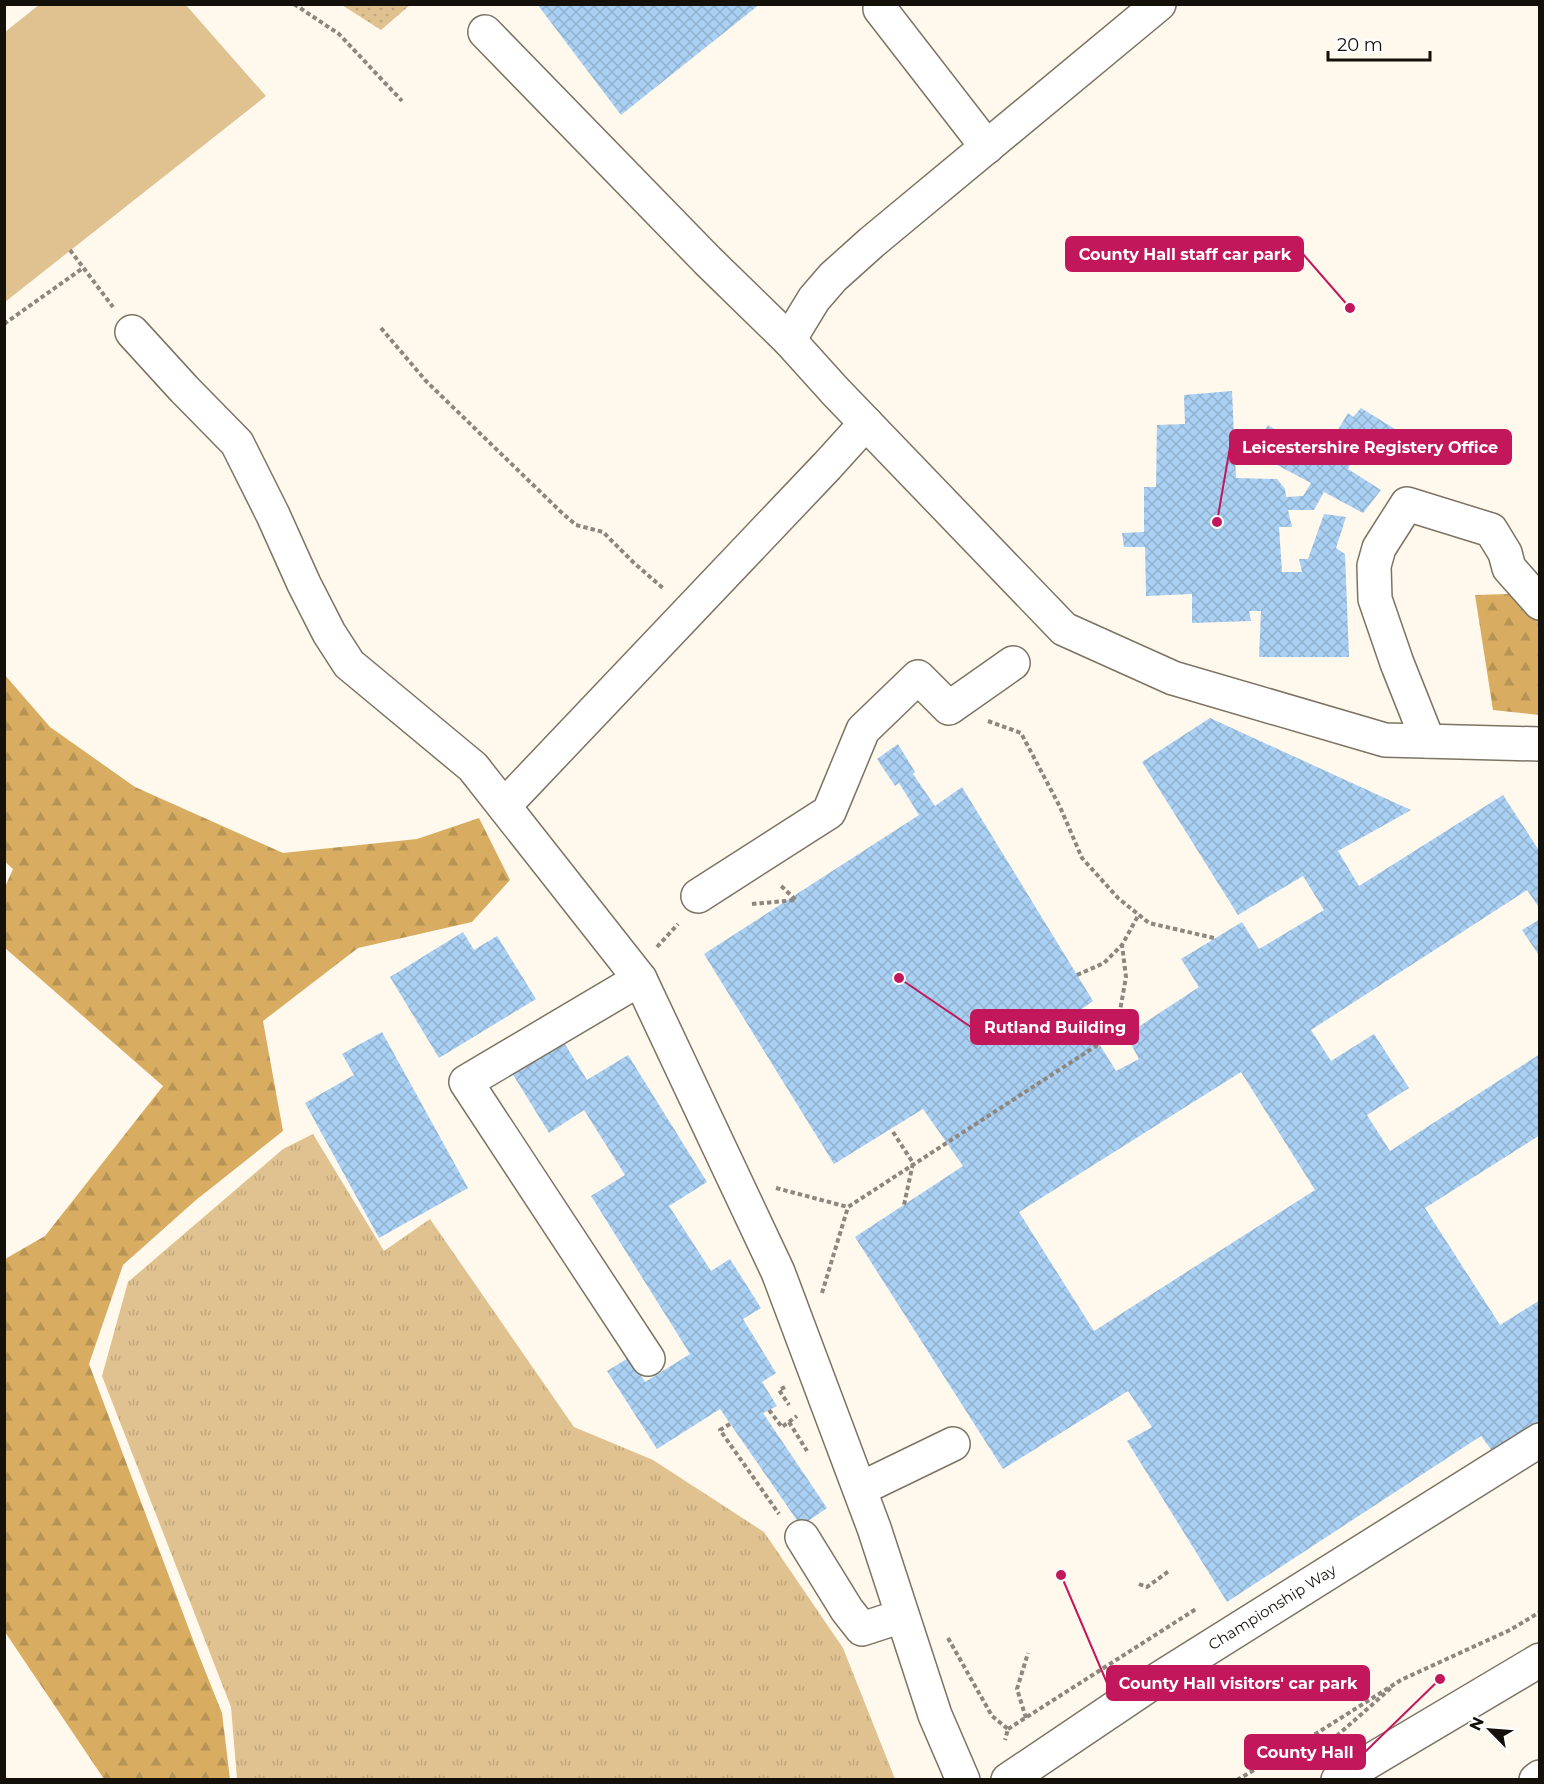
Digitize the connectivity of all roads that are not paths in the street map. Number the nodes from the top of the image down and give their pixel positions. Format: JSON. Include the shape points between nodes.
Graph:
{"nodes":[{"id":1,"x":1159,"y":4,"type":"edge"},
{"id":2,"x":880,"y":9,"type":"dead end"},
{"id":3,"x":486,"y":32,"type":"dead end"},
{"id":4,"x":987,"y":147,"type":"junction"},
{"id":5,"x":132,"y":332,"type":"road end"},
{"id":6,"x":789,"y":340,"type":"junction"},
{"id":7,"x":866,"y":423,"type":"junction"},
{"id":8,"x":1539,"y":603,"type":"edge"},
{"id":9,"x":1013,"y":663,"type":"dead end"},
{"id":10,"x":1428,"y":741,"type":"junction"},
{"id":11,"x":1539,"y":744,"type":"edge"},
{"id":12,"x":504,"y":806,"type":"junction"},
{"id":13,"x":691,"y":907,"type":"road end"},
{"id":14,"x":640,"y":979,"type":"junction"},
{"id":15,"x":648,"y":1359,"type":"dead end"},
{"id":16,"x":1539,"y":1440,"type":"edge"},
{"id":17,"x":953,"y":1444,"type":"dead end"},
{"id":18,"x":860,"y":1489,"type":"junction"},
{"id":19,"x":802,"y":1537,"type":"road end"},
{"id":20,"x":902,"y":1616,"type":"junction"},
{"id":21,"x":1539,"y":1660,"type":"edge"},
{"id":22,"x":1006,"y":1764,"type":"edge"},
{"id":23,"x":1539,"y":1777,"type":"edge"},
{"id":24,"x":963,"y":1779,"type":"edge"},
{"id":25,"x":1338,"y":1779,"type":"edge"},
{"id":26,"x":1536,"y":1779,"type":"edge"}],
"edges":[{"from":1,"to":4,"type":"main road"},
{"from":2,"to":4,"type":"main road"},
{"from":3,"to":6,"type":"main road"},
{"from":4,"to":6,"type":"main road","via":[[833,277]]},
{"from":5,"to":12,"type":"main road","via":[[237,443],[304,584],[349,664],[473,767]]},
{"from":6,"to":7,"type":"main road"},
{"from":7,"to":10,"type":"main road","via":[[1065,629],[1173,678],[1385,740]]},
{"from":7,"to":12,"type":"main road"},
{"from":8,"to":10,"type":"main road","via":[[1509,568],[1491,530],[1407,504],[1379,548],[1374,566],[1375,599]]},
{"from":9,"to":13,"type":"main road","via":[[949,708],[918,677],[863,730],[829,812]]},
{"from":10,"to":11,"type":"main road"},
{"from":12,"to":14,"type":"main road"},
{"from":14,"to":15,"type":"main road","via":[[466,1082]]},
{"from":14,"to":18,"type":"main road","via":[[778,1272]]},
{"from":16,"to":22,"type":"main road","name":"Championship Way","via":[[1155,1681]]},
{"from":17,"to":18,"type":"main road"},
{"from":18,"to":20,"type":"main road"},
{"from":19,"to":20,"type":"main road","via":[[862,1629]]},
{"from":20,"to":24,"type":"main road","via":[[934,1715]]},
{"from":21,"to":25,"type":"main road"},
{"from":23,"to":26,"type":"main road"}]}
